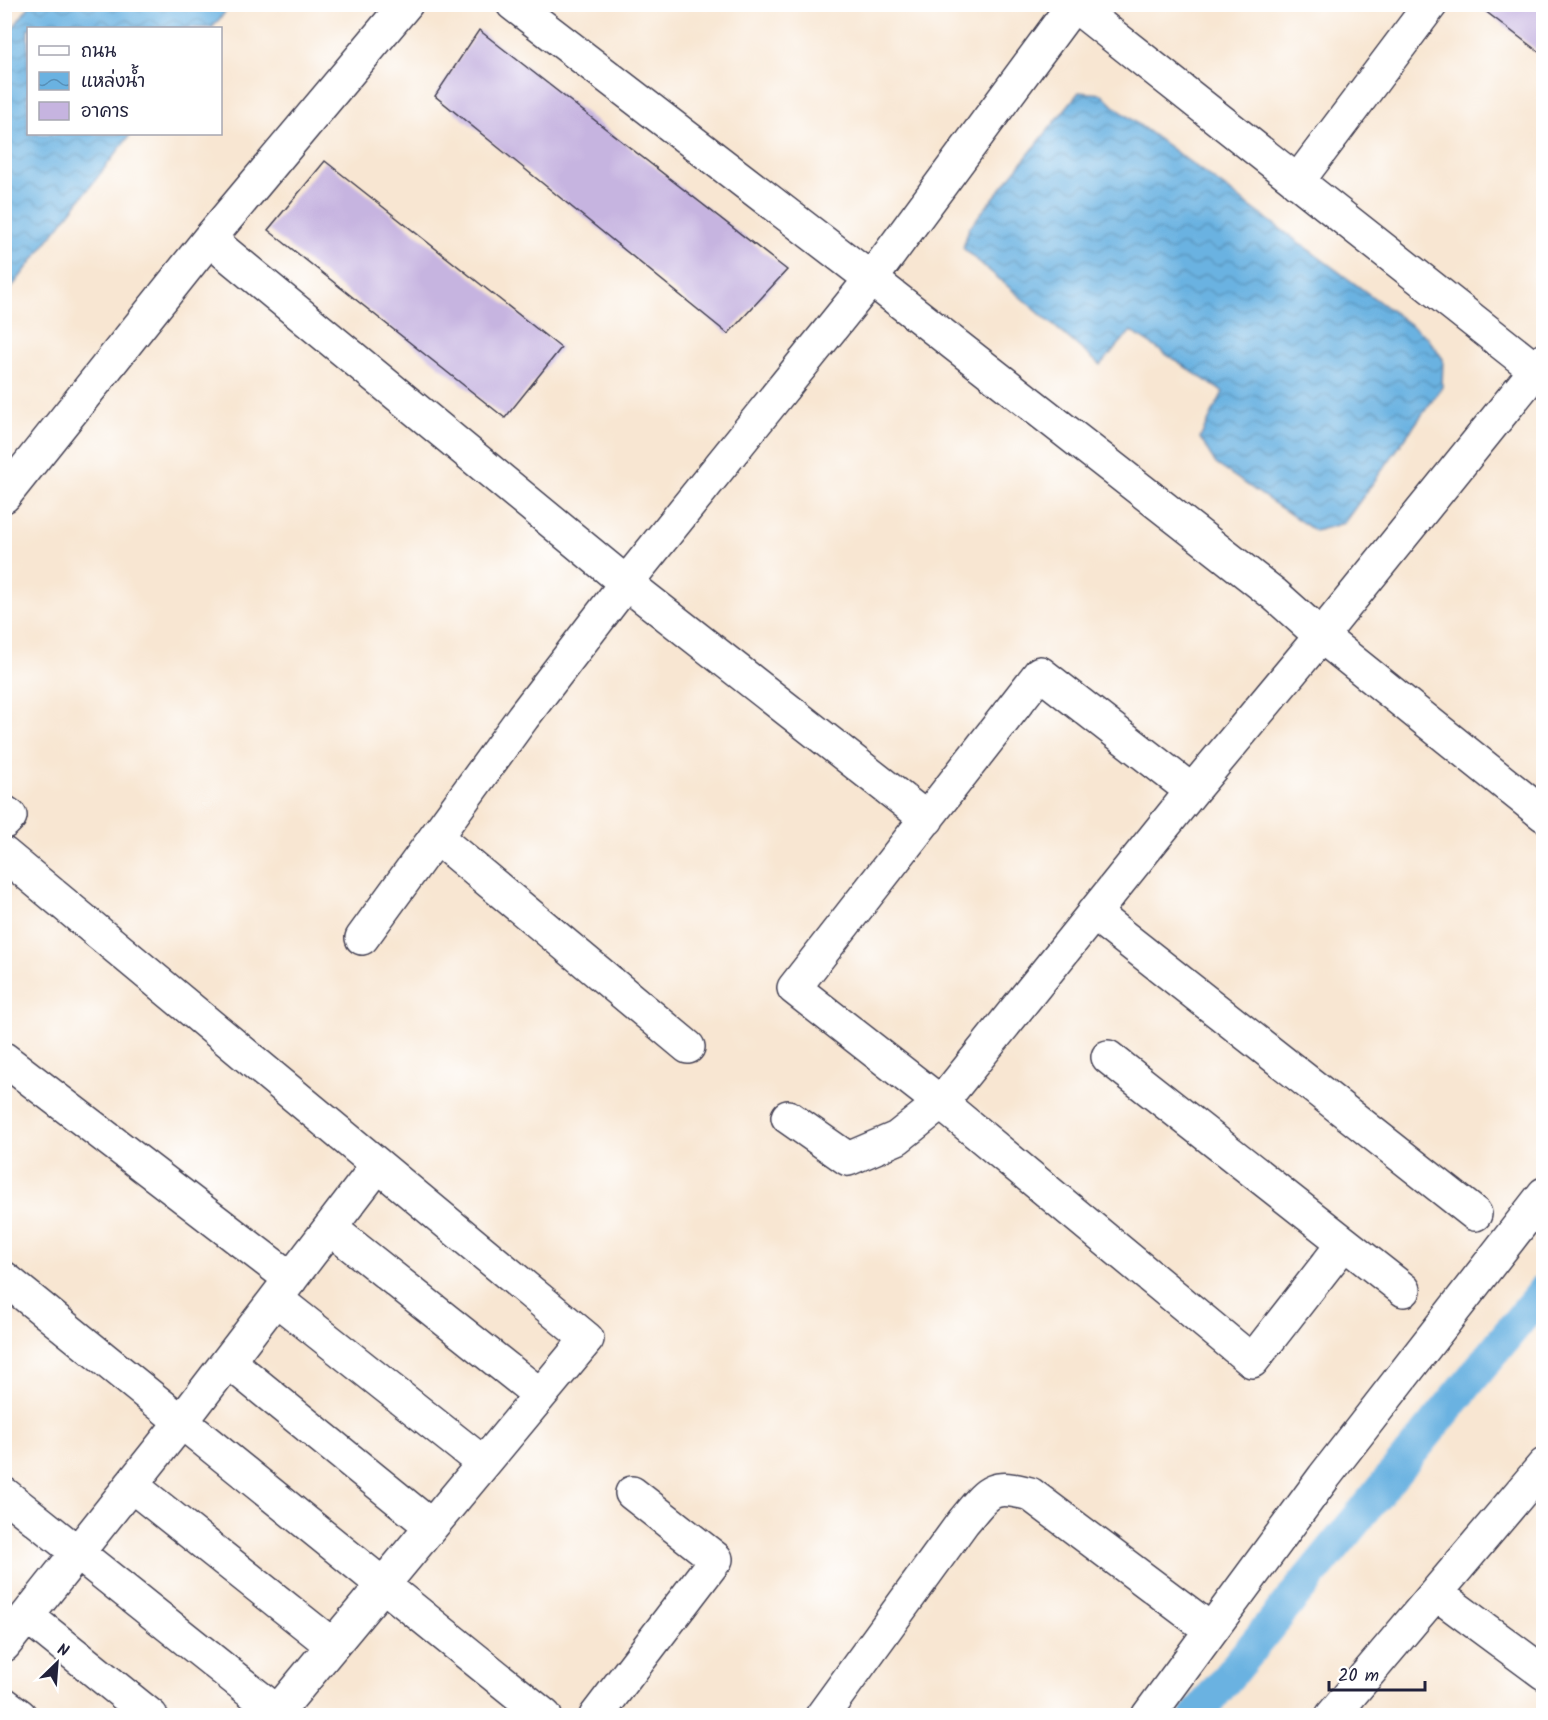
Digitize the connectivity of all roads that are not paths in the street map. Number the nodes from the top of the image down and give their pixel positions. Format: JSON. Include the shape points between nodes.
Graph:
{"nodes":[{"id":1,"x":406,"y":4,"type":"edge"},
{"id":2,"x":513,"y":4,"type":"edge"},
{"id":3,"x":1074,"y":5,"type":"edge"},
{"id":4,"x":1423,"y":7,"type":"edge"},
{"id":5,"x":1297,"y":182,"type":"junction"},
{"id":6,"x":209,"y":239,"type":"junction"},
{"id":7,"x":872,"y":279,"type":"junction"},
{"id":8,"x":1540,"y":365,"type":"edge"},
{"id":9,"x":4,"y":496,"type":"edge"},
{"id":10,"x":626,"y":583,"type":"junction"},
{"id":11,"x":1321,"y":636,"type":"junction"},
{"id":12,"x":1192,"y":791,"type":"junction"},
{"id":13,"x":4,"y":812,"type":"edge"},
{"id":14,"x":1544,"y":815,"type":"edge"},
{"id":15,"x":927,"y":819,"type":"junction"},
{"id":16,"x":4,"y":822,"type":"edge"},
{"id":17,"x":436,"y":837,"type":"junction"},
{"id":18,"x":4,"y":854,"type":"edge"},
{"id":19,"x":1093,"y":913,"type":"junction"},
{"id":20,"x":362,"y":938,"type":"dead end"},
{"id":21,"x":688,"y":1047,"type":"dead end"},
{"id":22,"x":1108,"y":1057,"type":"dead end"},
{"id":23,"x":4,"y":1059,"type":"edge"},
{"id":24,"x":941,"y":1103,"type":"junction"},
{"id":25,"x":788,"y":1117,"type":"dead end"},
{"id":26,"x":378,"y":1165,"type":"junction"},
{"id":27,"x":1544,"y":1194,"type":"edge"},
{"id":28,"x":1475,"y":1214,"type":"dead end"},
{"id":29,"x":330,"y":1228,"type":"junction"},
{"id":30,"x":1344,"y":1243,"type":"junction"},
{"id":31,"x":4,"y":1278,"type":"edge"},
{"id":32,"x":283,"y":1289,"type":"junction"},
{"id":33,"x":1404,"y":1290,"type":"dead end"},
{"id":34,"x":228,"y":1361,"type":"junction"},
{"id":35,"x":540,"y":1395,"type":"junction"},
{"id":36,"x":182,"y":1421,"type":"junction"},
{"id":37,"x":483,"y":1463,"type":"junction"},
{"id":38,"x":1544,"y":1465,"type":"edge"},
{"id":39,"x":131,"y":1485,"type":"junction"},
{"id":40,"x":632,"y":1493,"type":"dead end"},
{"id":41,"x":4,"y":1494,"type":"edge"},
{"id":42,"x":430,"y":1526,"type":"junction"},
{"id":43,"x":77,"y":1553,"type":"junction"},
{"id":44,"x":382,"y":1584,"type":"junction"},
{"id":45,"x":1437,"y":1594,"type":"junction"},
{"id":46,"x":27,"y":1616,"type":"junction"},
{"id":47,"x":1211,"y":1630,"type":"junction"},
{"id":48,"x":4,"y":1645,"type":"edge"},
{"id":49,"x":332,"y":1645,"type":"junction"},
{"id":50,"x":1544,"y":1673,"type":"edge"},
{"id":51,"x":4,"y":1704,"type":"edge"},
{"id":52,"x":275,"y":1714,"type":"edge"},
{"id":53,"x":20,"y":1716,"type":"edge"},
{"id":54,"x":151,"y":1716,"type":"edge"},
{"id":55,"x":545,"y":1716,"type":"edge"},
{"id":56,"x":596,"y":1716,"type":"edge"},
{"id":57,"x":822,"y":1716,"type":"edge"},
{"id":58,"x":1148,"y":1716,"type":"edge"},
{"id":59,"x":1332,"y":1716,"type":"edge"}],
"edges":[{"from":1,"to":6,"type":"street"},
{"from":2,"to":7,"type":"street"},
{"from":3,"to":5,"type":"street"},
{"from":3,"to":7,"type":"street"},
{"from":4,"to":5,"type":"street"},
{"from":5,"to":8,"type":"street"},
{"from":6,"to":9,"type":"street"},
{"from":6,"to":10,"type":"street"},
{"from":7,"to":10,"type":"street"},
{"from":7,"to":11,"type":"street","via":[[1274,594]]},
{"from":8,"to":11,"type":"street"},
{"from":10,"to":15,"type":"street"},
{"from":10,"to":17,"type":"street"},
{"from":11,"to":12,"type":"street"},
{"from":11,"to":14,"type":"street"},
{"from":12,"to":15,"type":"street","via":[[1040,673]]},
{"from":12,"to":19,"type":"street"},
{"from":13,"to":16,"type":"street","via":[[10,816]]},
{"from":15,"to":24,"type":"street","via":[[794,988]]},
{"from":17,"to":20,"type":"street"},
{"from":17,"to":21,"type":"street"},
{"from":18,"to":26,"type":"street"},
{"from":19,"to":24,"type":"street"},
{"from":19,"to":28,"type":"street"},
{"from":22,"to":30,"type":"street"},
{"from":23,"to":32,"type":"street"},
{"from":24,"to":25,"type":"street","via":[[897,1138],[848,1160]]},
{"from":24,"to":30,"type":"street","via":[[1252,1362]]},
{"from":26,"to":29,"type":"street"},
{"from":26,"to":35,"type":"street","via":[[587,1340]]},
{"from":27,"to":47,"type":"street","via":[[1324,1477]]},
{"from":29,"to":32,"type":"street"},
{"from":29,"to":35,"type":"street"},
{"from":30,"to":33,"type":"street"},
{"from":31,"to":36,"type":"street"},
{"from":32,"to":34,"type":"street"},
{"from":32,"to":37,"type":"street"},
{"from":34,"to":36,"type":"street"},
{"from":34,"to":42,"type":"street"},
{"from":35,"to":37,"type":"street"},
{"from":36,"to":39,"type":"street"},
{"from":36,"to":44,"type":"street"},
{"from":37,"to":42,"type":"street"},
{"from":38,"to":45,"type":"street"},
{"from":39,"to":43,"type":"street"},
{"from":39,"to":49,"type":"street"},
{"from":40,"to":56,"type":"street","via":[[716,1559]]},
{"from":41,"to":43,"type":"street"},
{"from":42,"to":44,"type":"street"},
{"from":43,"to":46,"type":"street"},
{"from":43,"to":52,"type":"street"},
{"from":44,"to":49,"type":"street"},
{"from":44,"to":55,"type":"street"},
{"from":45,"to":50,"type":"street"},
{"from":45,"to":59,"type":"street"},
{"from":46,"to":48,"type":"street"},
{"from":46,"to":54,"type":"street"},
{"from":47,"to":57,"type":"street","via":[[1030,1494],[1005,1487],[984,1496],[963,1522]]},
{"from":47,"to":58,"type":"street"},
{"from":49,"to":52,"type":"street"},
{"from":51,"to":53,"type":"street"}]}
